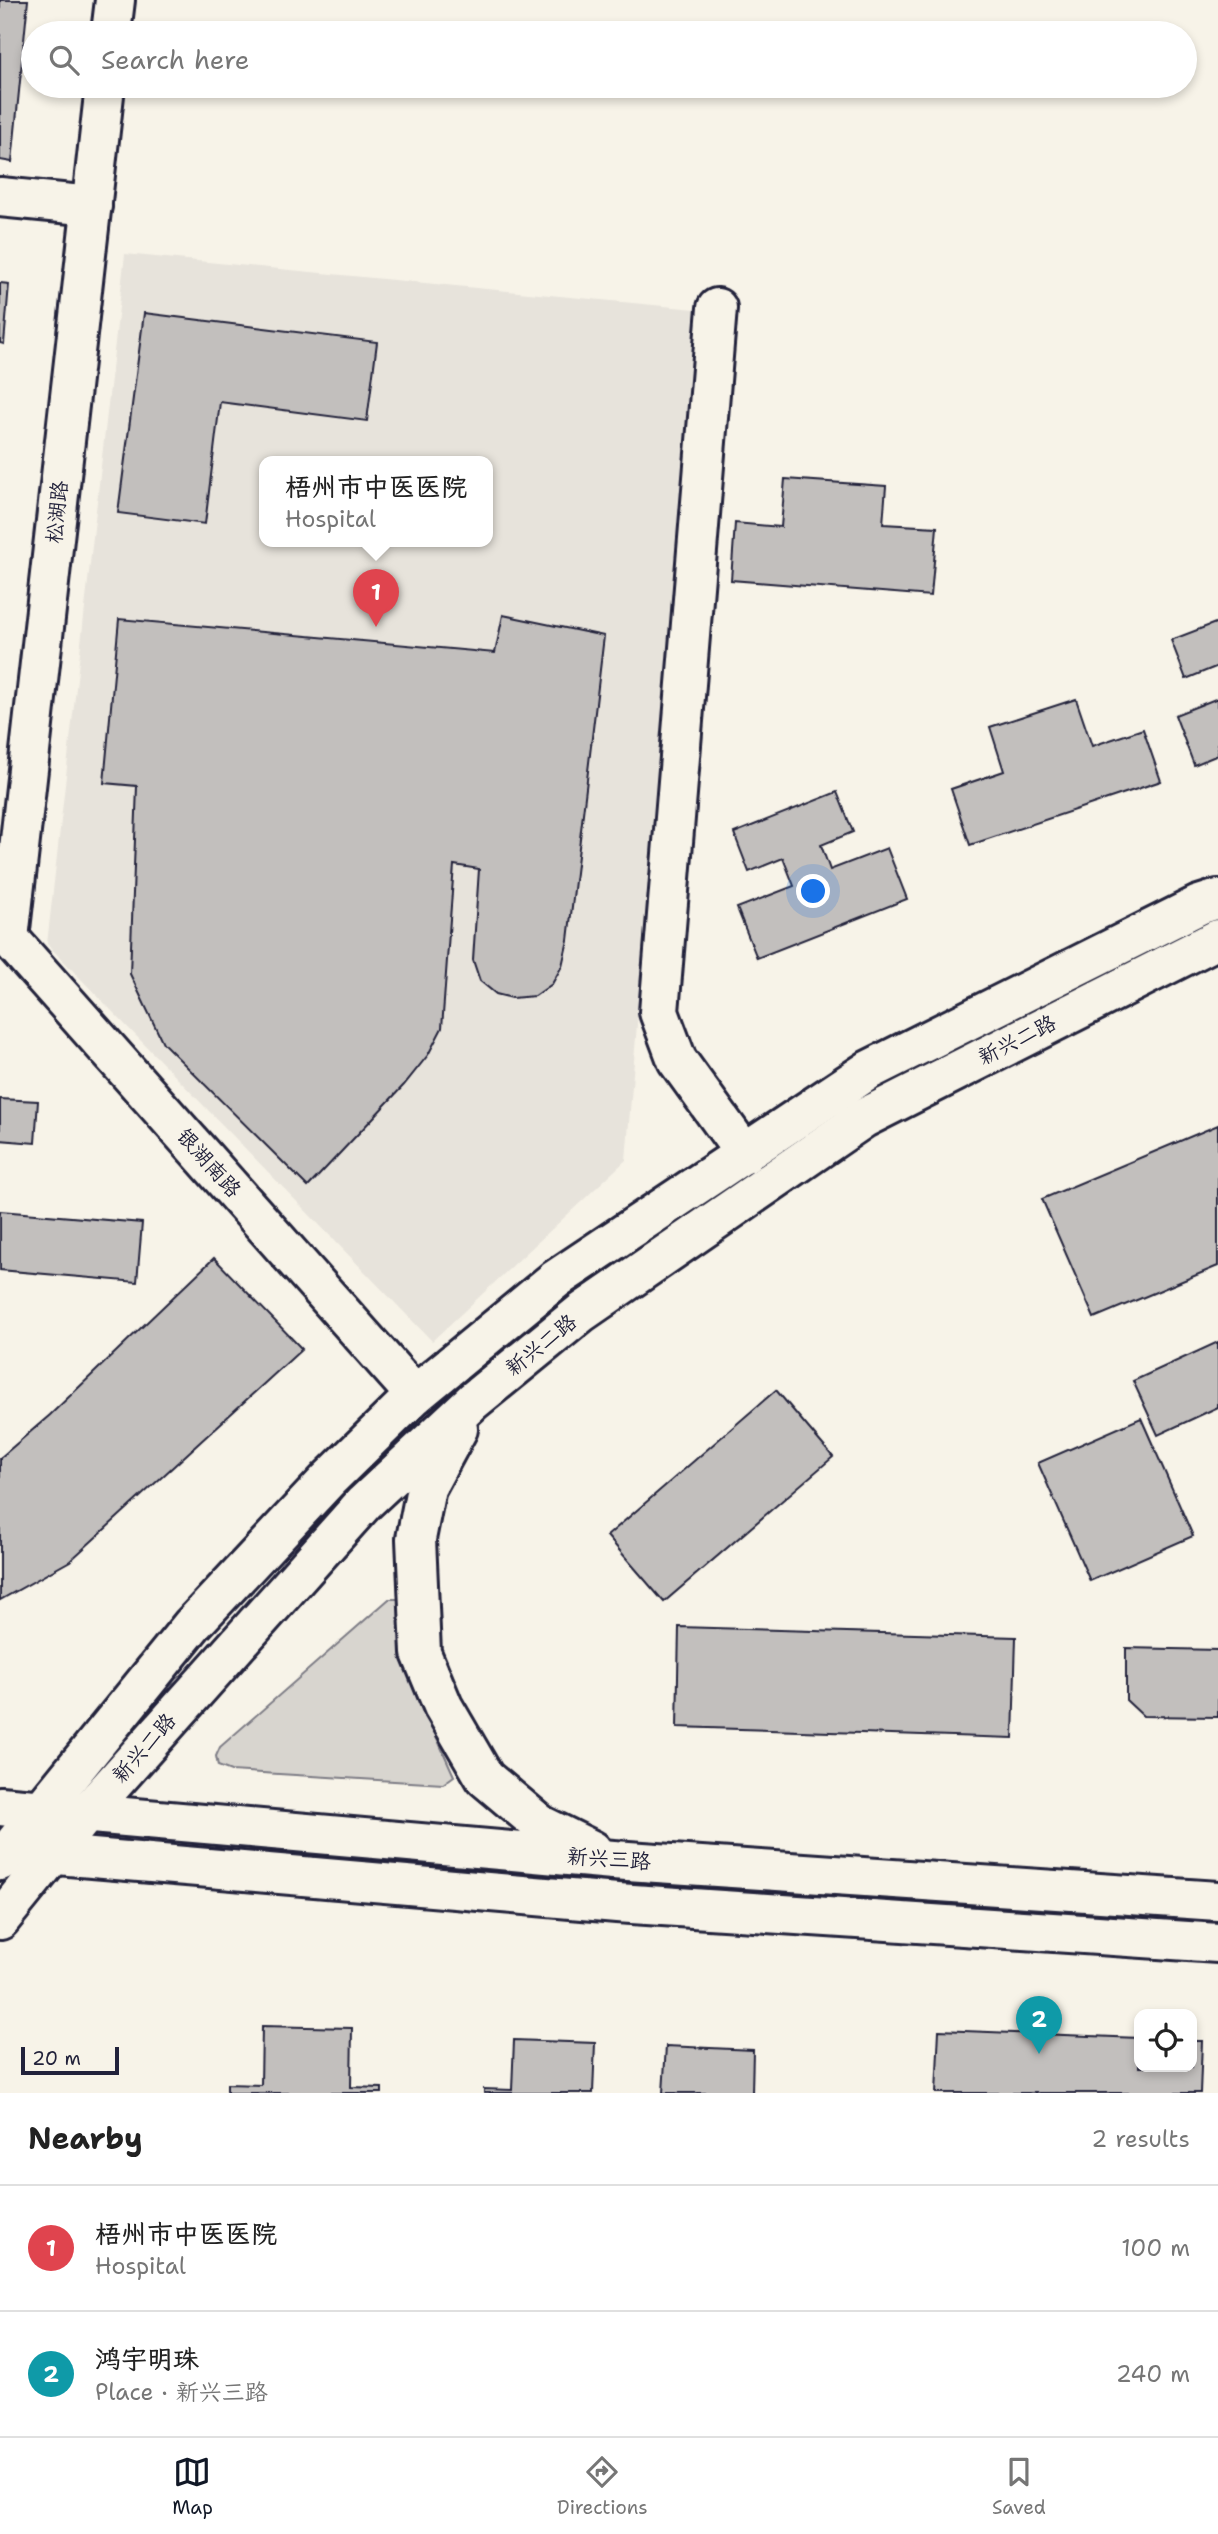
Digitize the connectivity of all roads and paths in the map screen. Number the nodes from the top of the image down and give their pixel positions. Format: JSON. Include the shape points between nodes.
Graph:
{"nodes":[{"id":1,"x":115,"y":0,"type":"edge"},
{"id":2,"x":112,"y":21,"type":"edge"},
{"id":3,"x":104,"y":98,"type":"edge"},
{"id":4,"x":0,"y":197,"type":"edge"},
{"id":5,"x":92,"y":206,"type":"junction"},
{"id":6,"x":717,"y":308,"type":"dead end"},
{"id":7,"x":1218,"y":899,"type":"edge"},
{"id":8,"x":5,"y":937,"type":"edge"},
{"id":9,"x":1218,"y":939,"type":"edge"},
{"id":10,"x":745,"y":1154,"type":"junction"},
{"id":11,"x":415,"y":1395,"type":"junction"},
{"id":12,"x":473,"y":1401,"type":"junction"},
{"id":13,"x":0,"y":1807,"type":"edge"},
{"id":14,"x":41,"y":1810,"type":"junction"},
{"id":15,"x":85,"y":1815,"type":"junction"},
{"id":16,"x":55,"y":1854,"type":"junction"},
{"id":17,"x":2,"y":1855,"type":"edge"},
{"id":18,"x":613,"y":1860,"type":"junction"},
{"id":19,"x":1218,"y":1901,"type":"edge"},
{"id":20,"x":0,"y":1920,"type":"edge"},
{"id":21,"x":1218,"y":1943,"type":"edge"}],
"edges":[{"from":1,"to":2,"type":"main road"},
{"from":3,"to":5,"type":"main road","name":"松湖路"},
{"from":4,"to":5,"type":"main road"},
{"from":5,"to":8,"type":"main road","name":"松湖路"},
{"from":6,"to":10,"type":"main road","via":[[659,1012],[677,1060]]},
{"from":7,"to":10,"type":"main road","name":"新兴二路","via":[[869,1070]]},
{"from":8,"to":11,"type":"main road","name":"银湖南路"},
{"from":9,"to":12,"type":"main road","name":"新兴二路","via":[[864,1118],[581,1313]]},
{"from":10,"to":11,"type":"main road","name":"新兴二路","via":[[556,1279]]},
{"from":11,"to":14,"type":"main road","name":"新兴二路","via":[[192,1625]]},
{"from":12,"to":15,"type":"main road","name":"新兴二路","via":[[365,1503]]},
{"from":12,"to":18,"type":"main road","via":[[426,1488],[416,1539],[421,1653],[443,1706],[485,1777],[541,1825]]},
{"from":13,"to":14,"type":"main road","name":"新兴三路"},
{"from":14,"to":15,"type":"main road","name":"新兴三路"},
{"from":14,"to":17,"type":"main road"},
{"from":15,"to":16,"type":"main road","name":"新兴二路"},
{"from":15,"to":18,"type":"main road","name":"新兴三路"},
{"from":16,"to":17,"type":"main road","name":"新兴三路"},
{"from":16,"to":20,"type":"main road","name":"新兴二路"},
{"from":16,"to":21,"type":"main road","name":"新兴三路","via":[[617,1903]]},
{"from":18,"to":19,"type":"main road","name":"新兴三路"}]}
